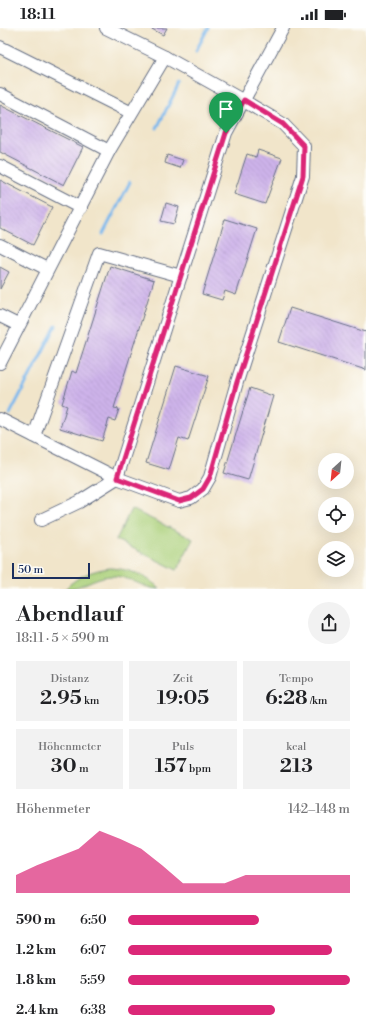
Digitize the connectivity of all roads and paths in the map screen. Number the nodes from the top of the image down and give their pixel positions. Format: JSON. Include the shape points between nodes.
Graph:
{"nodes":[{"id":1,"x":107,"y":28,"type":"edge"},
{"id":2,"x":283,"y":28,"type":"edge"},
{"id":3,"x":0,"y":47,"type":"edge"},
{"id":4,"x":165,"y":57,"type":"junction"},
{"id":5,"x":0,"y":94,"type":"edge"},
{"id":6,"x":244,"y":100,"type":"junction"},
{"id":7,"x":130,"y":112,"type":"junction"},
{"id":8,"x":109,"y":151,"type":"junction"},
{"id":9,"x":0,"y":166,"type":"edge"},
{"id":10,"x":81,"y":208,"type":"junction"},
{"id":11,"x":0,"y":245,"type":"edge"},
{"id":12,"x":47,"y":269,"type":"junction"},
{"id":13,"x":181,"y":276,"type":"junction"},
{"id":14,"x":0,"y":316,"type":"edge"},
{"id":15,"x":18,"y":325,"type":"junction"},
{"id":16,"x":0,"y":363,"type":"edge"},
{"id":17,"x":0,"y":419,"type":"edge"},
{"id":18,"x":34,"y":436,"type":"junction"},
{"id":19,"x":117,"y":478,"type":"junction"},
{"id":20,"x":41,"y":520,"type":"dead end"}],
"edges":[{"from":1,"to":4,"type":"lane"},
{"from":2,"to":6,"type":"lane"},
{"from":3,"to":7,"type":"lane"},
{"from":4,"to":6,"type":"lane"},
{"from":4,"to":7,"type":"lane"},
{"from":5,"to":8,"type":"lane"},
{"from":6,"to":13,"type":"lane","via":[[226,133]]},
{"from":6,"to":19,"type":"lane","via":[[283,124],[304,146],[303,176],[237,382],[210,477],[203,489],[191,498],[179,501]]},
{"from":7,"to":8,"type":"lane"},
{"from":8,"to":10,"type":"lane"},
{"from":9,"to":10,"type":"lane"},
{"from":10,"to":12,"type":"lane"},
{"from":11,"to":12,"type":"lane"},
{"from":12,"to":15,"type":"lane"},
{"from":13,"to":18,"type":"lane","via":[[98,253]]},
{"from":13,"to":19,"type":"lane"},
{"from":14,"to":15,"type":"lane"},
{"from":15,"to":16,"type":"lane"},
{"from":17,"to":18,"type":"lane"},
{"from":18,"to":19,"type":"lane"},
{"from":19,"to":20,"type":"lane","via":[[79,502]]}]}
